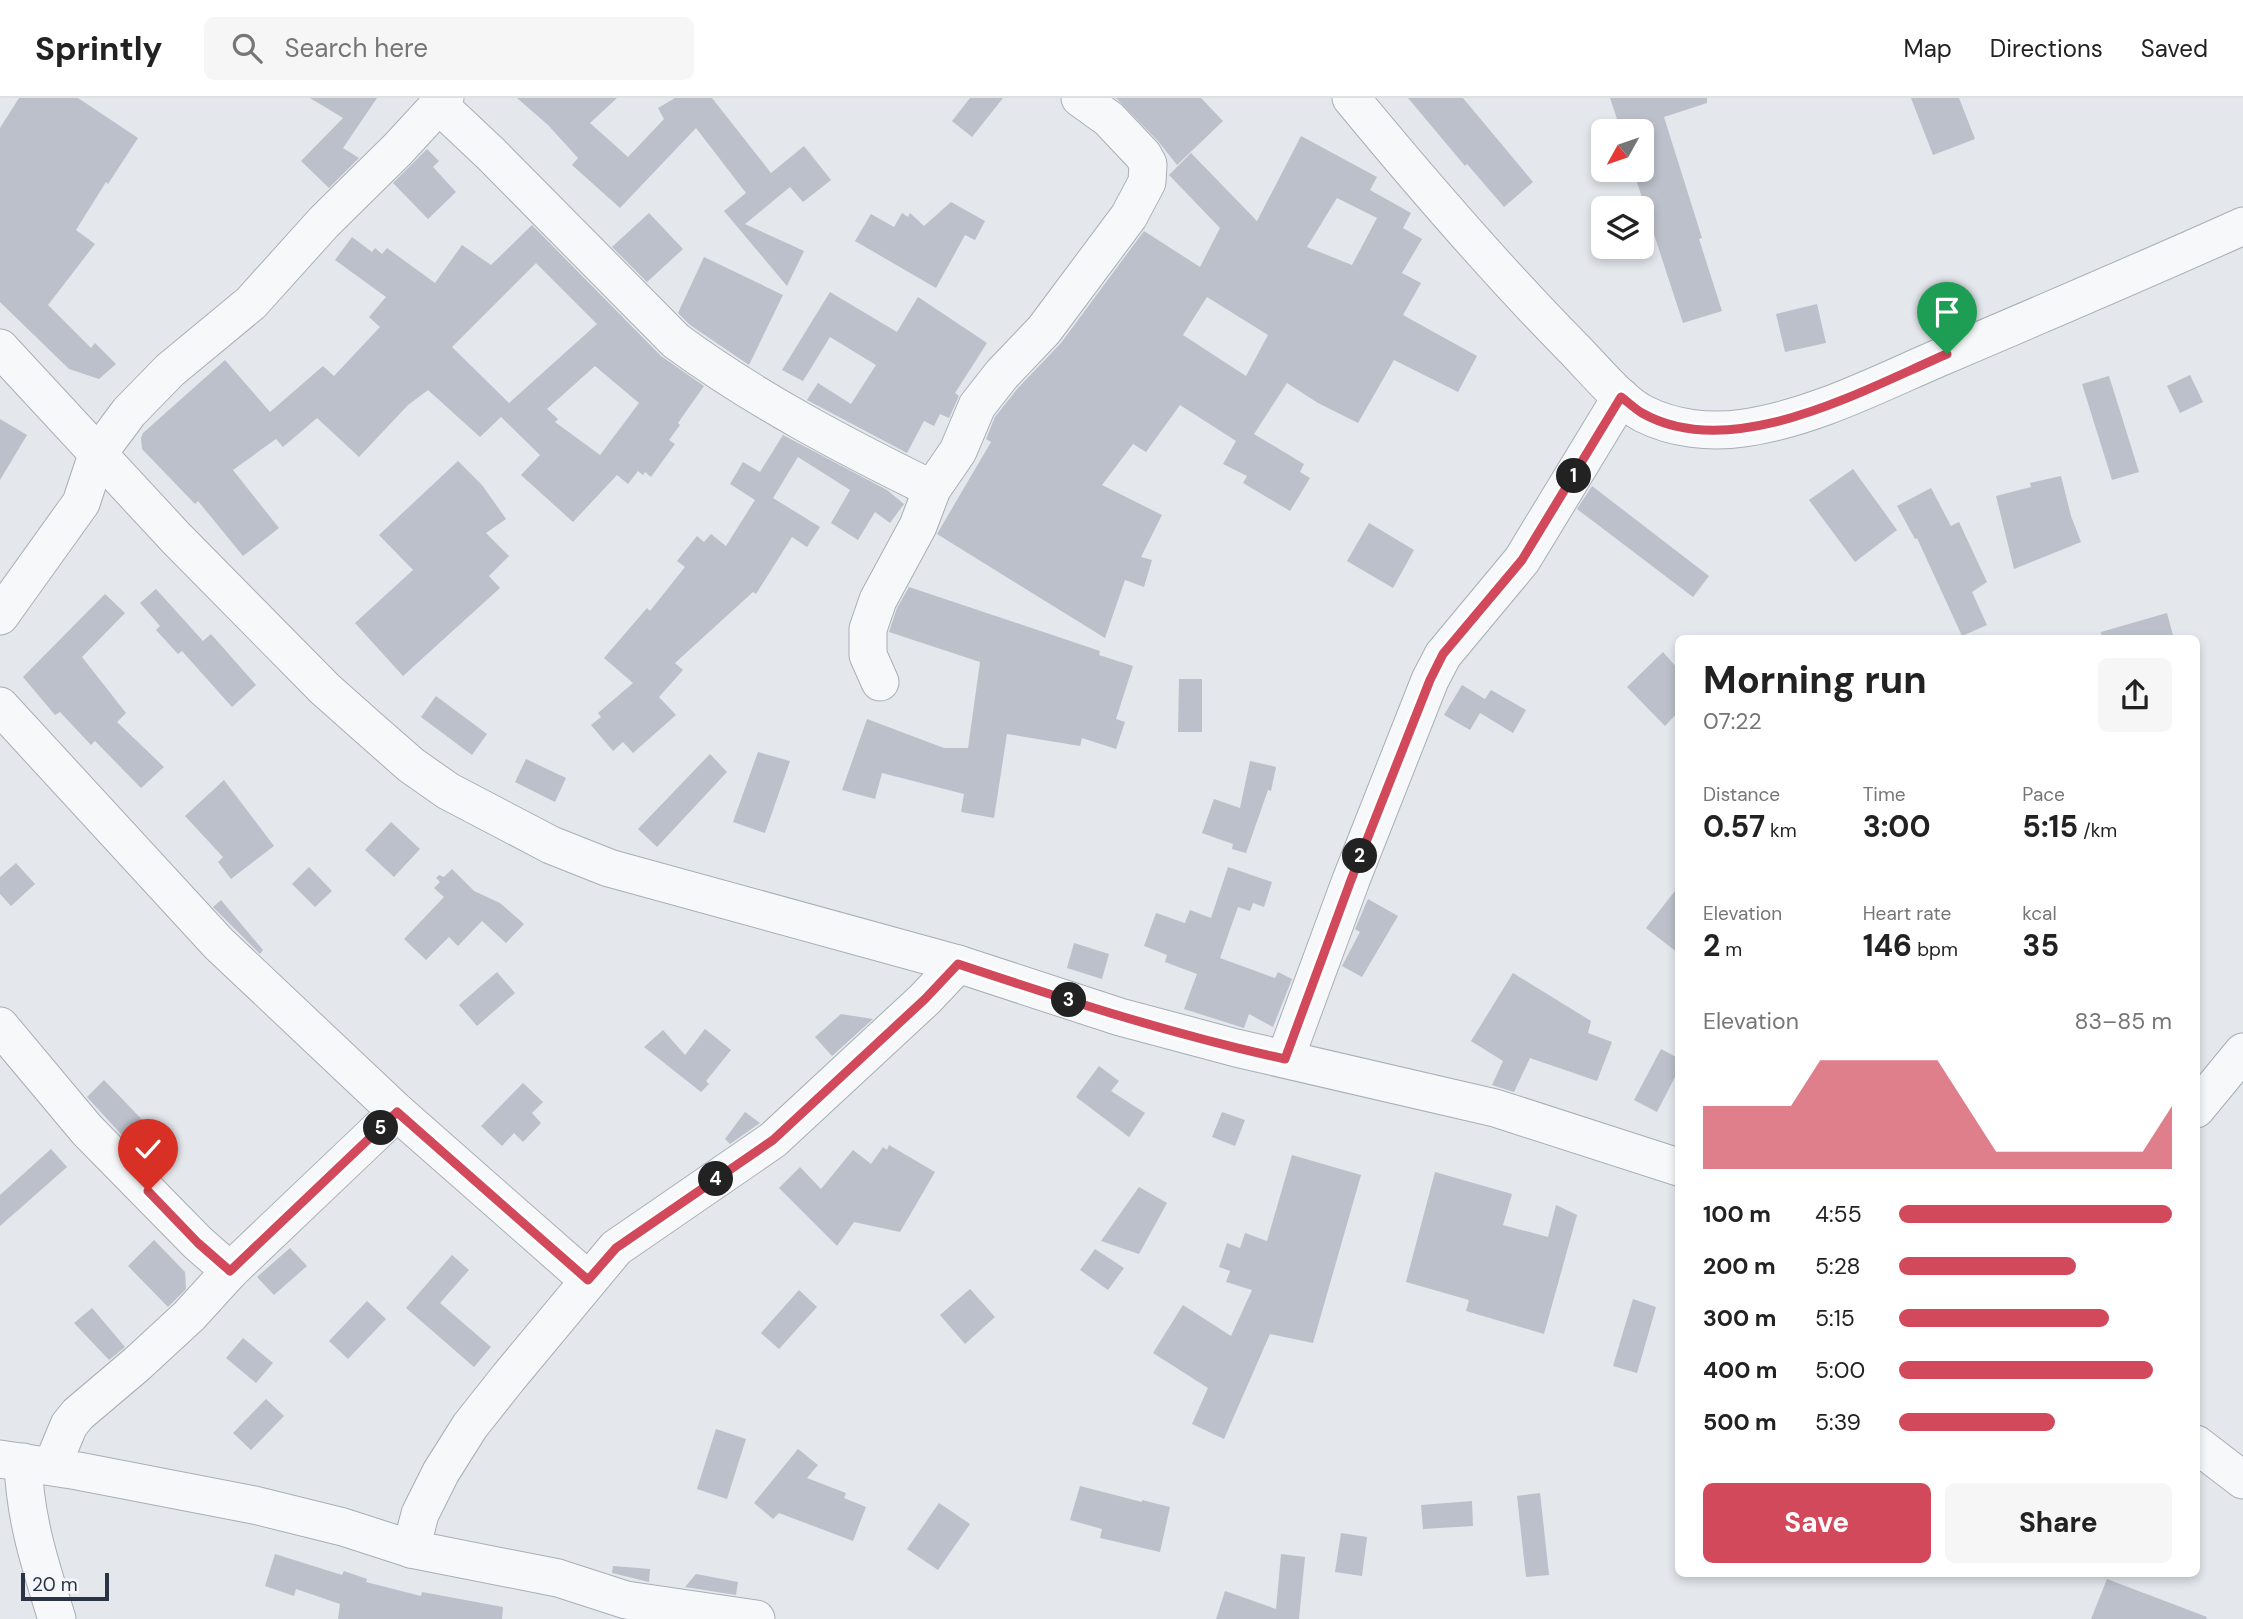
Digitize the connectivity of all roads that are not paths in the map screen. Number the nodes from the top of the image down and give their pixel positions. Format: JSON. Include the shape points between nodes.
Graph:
{"nodes":[{"id":1,"x":1080,"y":98,"type":"edge"},
{"id":2,"x":1351,"y":98,"type":"edge"},
{"id":3,"x":442,"y":102,"type":"edge"},
{"id":4,"x":2243,"y":226,"type":"edge"},
{"id":5,"x":0,"y":348,"type":"edge"},
{"id":6,"x":1621,"y":397,"type":"junction"},
{"id":7,"x":97,"y":455,"type":"junction"},
{"id":8,"x":932,"y":489,"type":"junction"},
{"id":9,"x":0,"y":616,"type":"edge"},
{"id":10,"x":880,"y":682,"type":"dead end"},
{"id":11,"x":0,"y":706,"type":"edge"},
{"id":12,"x":958,"y":964,"type":"junction"},
{"id":13,"x":0,"y":1026,"type":"edge"},
{"id":14,"x":2243,"y":1052,"type":"edge"},
{"id":15,"x":1285,"y":1059,"type":"junction"},
{"id":16,"x":2200,"y":1104,"type":"edge"},
{"id":17,"x":397,"y":1112,"type":"junction"},
{"id":18,"x":1675,"y":1166,"type":"edge"},
{"id":19,"x":230,"y":1271,"type":"junction"},
{"id":20,"x":588,"y":1280,"type":"junction"},
{"id":21,"x":2200,"y":1447,"type":"edge"},
{"id":22,"x":25,"y":1462,"type":"edge"},
{"id":23,"x":2243,"y":1480,"type":"edge"},
{"id":24,"x":411,"y":1549,"type":"junction"},
{"id":25,"x":57,"y":1619,"type":"edge"},
{"id":26,"x":756,"y":1619,"type":"edge"}],
"edges":[{"from":1,"to":8,"type":"street","via":[[1109,119],[1143,155],[1148,164],[1147,182],[1129,216],[1044,330],[977,407],[958,451]]},
{"from":2,"to":6,"type":"street","via":[[1523,297]]},
{"from":3,"to":7,"type":"street","via":[[251,303],[170,370],[129,412]]},
{"from":3,"to":8,"type":"street","via":[[676,341],[801,420]]},
{"from":4,"to":6,"type":"street","via":[[1799,415],[1744,428],[1707,430],[1673,425],[1642,413]]},
{"from":5,"to":7,"type":"street"},
{"from":6,"to":15,"type":"street","via":[[1522,560],[1443,654],[1356,867]]},
{"from":7,"to":9,"type":"street","via":[[81,503]]},
{"from":7,"to":12,"type":"street","via":[[325,688],[411,765],[448,791],[551,845],[609,868]]},
{"from":8,"to":10,"type":"street","via":[[868,629],[867,655]]},
{"from":11,"to":17,"type":"street","via":[[219,944]]},
{"from":12,"to":15,"type":"street","via":[[1120,1017]]},
{"from":12,"to":20,"type":"street","via":[[773,1140],[616,1248]]},
{"from":13,"to":19,"type":"street","via":[[88,1130]]},
{"from":14,"to":16,"type":"street"},
{"from":15,"to":18,"type":"street","via":[[1495,1108]]},
{"from":17,"to":19,"type":"street"},
{"from":17,"to":20,"type":"street"},
{"from":19,"to":22,"type":"street","via":[[138,1364]]},
{"from":20,"to":24,"type":"street","via":[[470,1426],[420,1514]]},
{"from":21,"to":23,"type":"street"},
{"from":22,"to":24,"type":"street","via":[[254,1505]]},
{"from":22,"to":25,"type":"street","via":[[24,1496],[30,1529]]},
{"from":24,"to":26,"type":"street","via":[[547,1576],[626,1600]]}]}
